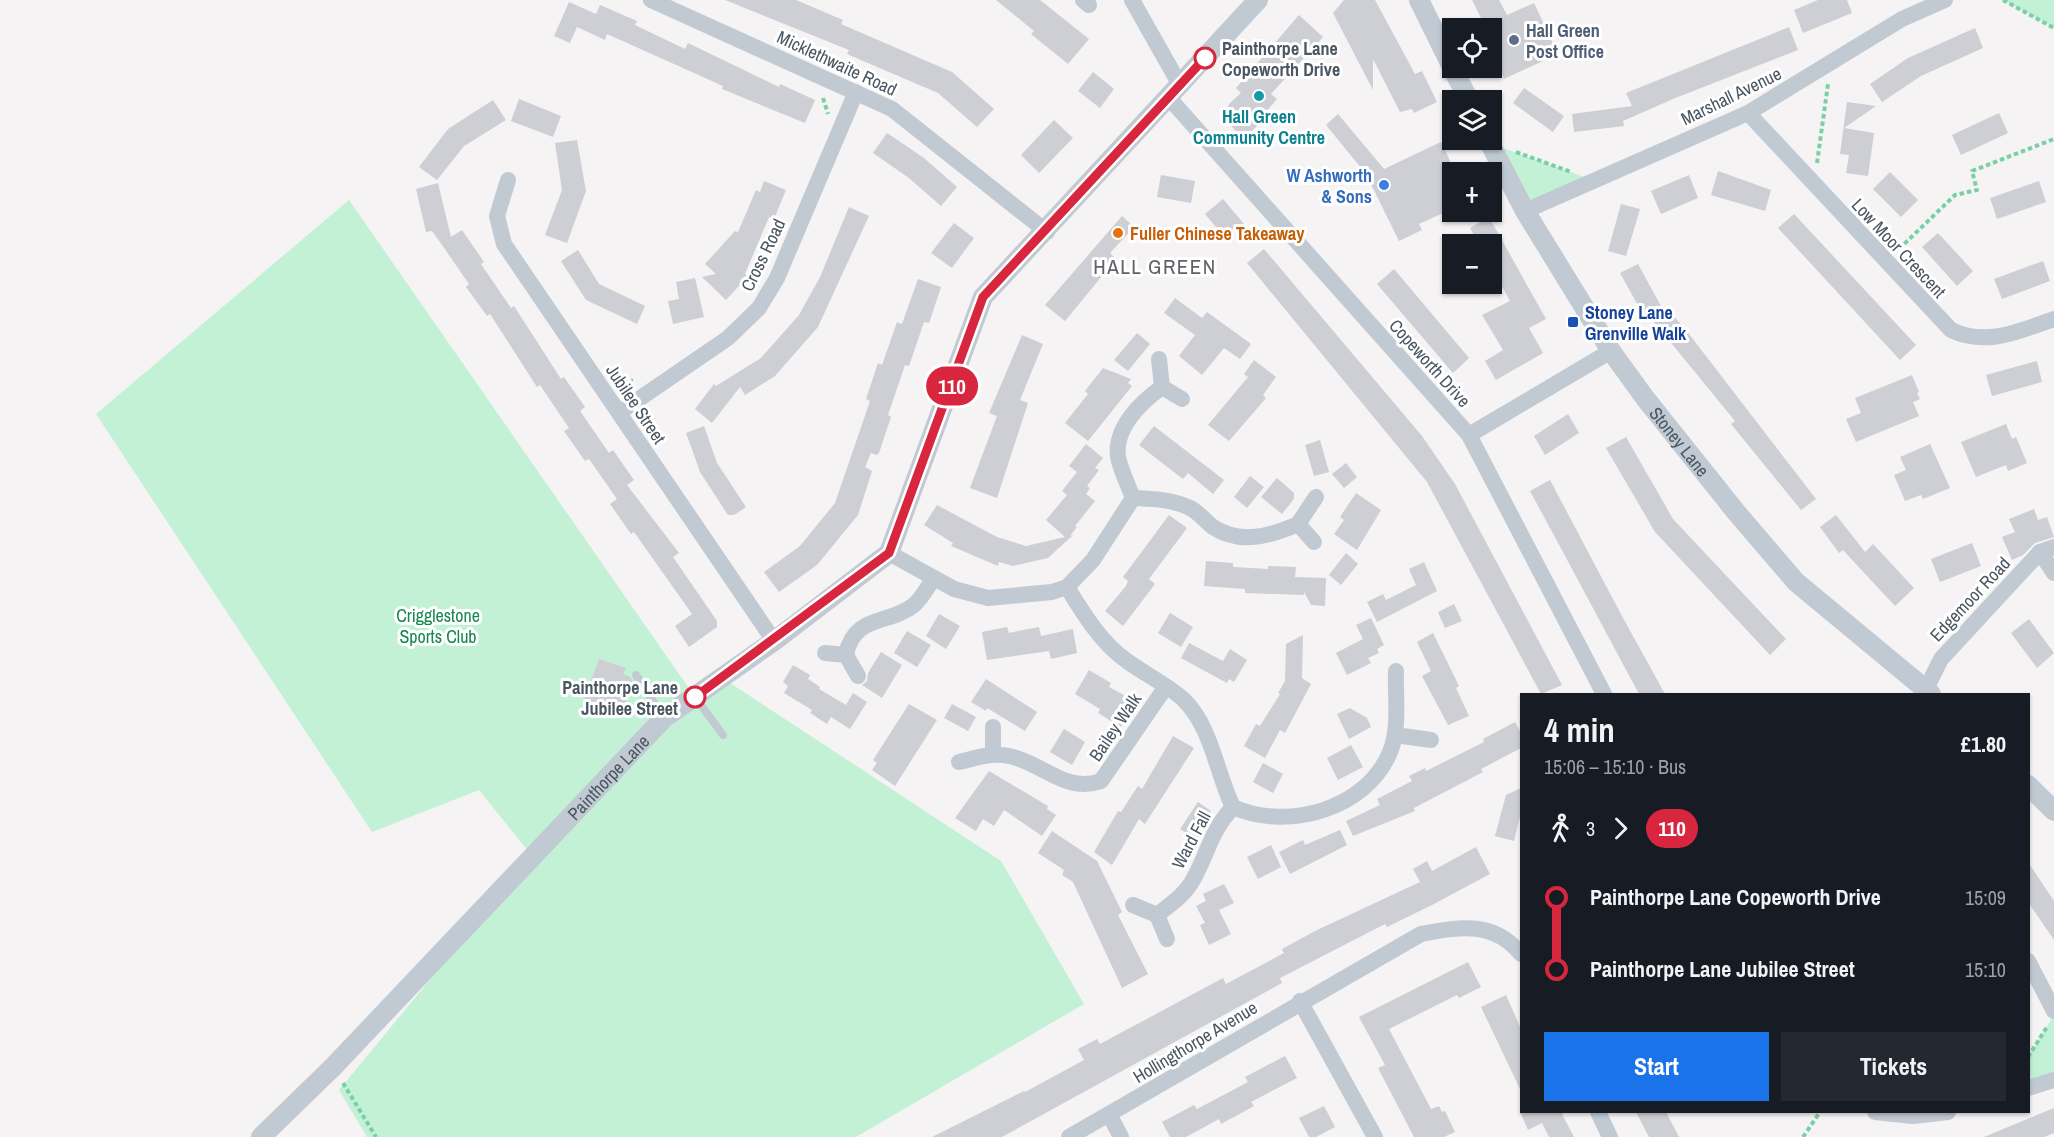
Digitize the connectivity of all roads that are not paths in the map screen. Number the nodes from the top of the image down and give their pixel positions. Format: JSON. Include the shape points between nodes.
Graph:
{"nodes":[{"id":1,"x":651,"y":0,"type":"edge"},
{"id":2,"x":1132,"y":0,"type":"edge"},
{"id":3,"x":1258,"y":0,"type":"edge"},
{"id":4,"x":1419,"y":0,"type":"edge"},
{"id":5,"x":1945,"y":0,"type":"edge"},
{"id":6,"x":1442,"y":47,"type":"edge"},
{"id":7,"x":1175,"y":91,"type":"junction"},
{"id":8,"x":856,"y":92,"type":"junction"},
{"id":9,"x":1748,"y":113,"type":"junction"},
{"id":10,"x":1494,"y":150,"type":"edge"},
{"id":11,"x":508,"y":180,"type":"dead end"},
{"id":12,"x":1525,"y":211,"type":"junction"},
{"id":13,"x":1047,"y":232,"type":"junction"},
{"id":14,"x":2054,"y":319,"type":"edge"},
{"id":15,"x":1611,"y":351,"type":"junction"},
{"id":16,"x":1159,"y":359,"type":"dead end"},
{"id":17,"x":1162,"y":387,"type":"junction"},
{"id":18,"x":1182,"y":399,"type":"dead end"},
{"id":19,"x":620,"y":412,"type":"junction"},
{"id":20,"x":1468,"y":435,"type":"junction"},
{"id":21,"x":1316,"y":497,"type":"dead end"},
{"id":22,"x":1133,"y":498,"type":"junction"},
{"id":23,"x":1298,"y":524,"type":"junction"},
{"id":24,"x":1314,"y":542,"type":"dead end"},
{"id":25,"x":2047,"y":549,"type":"edge"},
{"id":26,"x":889,"y":553,"type":"junction"},
{"id":27,"x":2054,"y":573,"type":"edge"},
{"id":28,"x":933,"y":579,"type":"junction"},
{"id":29,"x":1067,"y":587,"type":"junction"},
{"id":30,"x":774,"y":641,"type":"junction"},
{"id":31,"x":825,"y":653,"type":"dead end"},
{"id":32,"x":846,"y":655,"type":"junction"},
{"id":33,"x":1396,"y":671,"type":"dead end"},
{"id":34,"x":636,"y":675,"type":"dead end"},
{"id":35,"x":858,"y":676,"type":"dead end"},
{"id":36,"x":1165,"y":688,"type":"junction"},
{"id":37,"x":1928,"y":692,"type":"edge"},
{"id":38,"x":1603,"y":693,"type":"edge"},
{"id":39,"x":695,"y":697,"type":"junction"},
{"id":40,"x":664,"y":718,"type":"junction"},
{"id":41,"x":993,"y":727,"type":"dead end"},
{"id":42,"x":723,"y":735,"type":"dead end"},
{"id":43,"x":1395,"y":735,"type":"junction"},
{"id":44,"x":1431,"y":740,"type":"dead end"},
{"id":45,"x":993,"y":754,"type":"junction"},
{"id":46,"x":959,"y":762,"type":"dead end"},
{"id":47,"x":2030,"y":787,"type":"edge"},
{"id":48,"x":1233,"y":807,"type":"junction"},
{"id":49,"x":2054,"y":812,"type":"edge"},
{"id":50,"x":1133,"y":905,"type":"dead end"},
{"id":51,"x":1157,"y":915,"type":"junction"},
{"id":52,"x":1167,"y":939,"type":"dead end"},
{"id":53,"x":1520,"y":953,"type":"edge"},
{"id":54,"x":2030,"y":966,"type":"edge"},
{"id":55,"x":1300,"y":1001,"type":"junction"},
{"id":56,"x":2051,"y":1017,"type":"edge"},
{"id":57,"x":2054,"y":1080,"type":"edge"},
{"id":58,"x":2030,"y":1087,"type":"edge"},
{"id":59,"x":1598,"y":1113,"type":"edge"},
{"id":60,"x":1884,"y":1113,"type":"edge"},
{"id":61,"x":1939,"y":1113,"type":"edge"},
{"id":62,"x":1110,"y":1116,"type":"junction"},
{"id":63,"x":261,"y":1137,"type":"edge"},
{"id":64,"x":1070,"y":1137,"type":"edge"},
{"id":65,"x":1121,"y":1137,"type":"edge"},
{"id":66,"x":1375,"y":1137,"type":"edge"},
{"id":67,"x":1610,"y":1137,"type":"edge"}],
"edges":[{"from":1,"to":8,"type":"street","name":"Micklethwaite Road"},
{"from":2,"to":7,"type":"street","name":"Copeworth Drive"},
{"from":3,"to":7,"type":"street"},
{"from":4,"to":6,"type":"street"},
{"from":5,"to":9,"type":"street","name":"Marshall Avenue","via":[[1902,20]]},
{"from":7,"to":13,"type":"street"},
{"from":7,"to":20,"type":"street","name":"Copeworth Drive"},
{"from":8,"to":13,"type":"street","name":"Micklethwaite Road","via":[[892,110]]},
{"from":8,"to":19,"type":"street","name":"Cross Road","via":[[777,278],[759,308],[728,338]]},
{"from":9,"to":12,"type":"street","name":"Marshall Avenue"},
{"from":9,"to":14,"type":"street","name":"Low Moor Crescent","via":[[1938,319],[1964,336],[1994,338]]},
{"from":10,"to":12,"type":"street","name":"Stoney Lane"},
{"from":11,"to":19,"type":"street","name":"Jubilee Street","via":[[497,216],[504,244]]},
{"from":12,"to":15,"type":"street","name":"Stoney Lane"},
{"from":13,"to":26,"type":"street","via":[[983,297]]},
{"from":15,"to":20,"type":"street"},
{"from":15,"to":37,"type":"street","name":"Stoney Lane","via":[[1645,399],[1796,582]]},
{"from":16,"to":17,"type":"street"},
{"from":17,"to":18,"type":"street"},
{"from":17,"to":22,"type":"street","via":[[1138,408],[1120,439],[1118,455]]},
{"from":19,"to":30,"type":"street","name":"Jubilee Street"},
{"from":20,"to":38,"type":"street","name":"Copeworth Drive"},
{"from":21,"to":23,"type":"street"},
{"from":22,"to":23,"type":"street","via":[[1189,507],[1228,534],[1261,537]]},
{"from":22,"to":29,"type":"street","via":[[1093,560]]},
{"from":23,"to":24,"type":"street"},
{"from":25,"to":27,"type":"street"},
{"from":25,"to":37,"type":"street","name":"Edgemoor Road","via":[[1941,658]]},
{"from":26,"to":28,"type":"street"},
{"from":26,"to":30,"type":"street","name":"Painthorpe Lane"},
{"from":28,"to":29,"type":"street","via":[[988,598]]},
{"from":28,"to":32,"type":"street","via":[[913,606],[868,623],[848,646]]},
{"from":29,"to":36,"type":"street","via":[[1106,642]]},
{"from":30,"to":39,"type":"street","name":"Painthorpe Lane"},
{"from":31,"to":32,"type":"street"},
{"from":32,"to":35,"type":"street"},
{"from":33,"to":43,"type":"street"},
{"from":34,"to":40,"type":"lane"},
{"from":36,"to":45,"type":"street","name":"Bailey Walk","via":[[1101,781],[1088,786],[1073,784],[1028,762]]},
{"from":36,"to":48,"type":"street","via":[[1184,700],[1207,734]]},
{"from":39,"to":40,"type":"street","name":"Painthorpe Lane"},
{"from":39,"to":42,"type":"lane"},
{"from":40,"to":63,"type":"street","name":"Painthorpe Lane","via":[[333,1067]]},
{"from":41,"to":45,"type":"street"},
{"from":43,"to":44,"type":"street"},
{"from":43,"to":48,"type":"street","via":[[1381,769],[1352,796],[1333,806],[1292,818],[1248,814]]},
{"from":45,"to":46,"type":"street","name":"Bailey Walk"},
{"from":47,"to":49,"type":"street"},
{"from":48,"to":51,"type":"street","name":"Ward Fall","via":[[1215,831],[1195,877]]},
{"from":50,"to":51,"type":"street"},
{"from":51,"to":52,"type":"street"},
{"from":53,"to":55,"type":"street","name":"Hollingthorpe Avenue","via":[[1512,942],[1487,929],[1454,928],[1421,934]]},
{"from":54,"to":56,"type":"street"},
{"from":55,"to":62,"type":"street","name":"Hollingthorpe Avenue"},
{"from":55,"to":66,"type":"street"},
{"from":57,"to":58,"type":"street"},
{"from":59,"to":67,"type":"street"},
{"from":60,"to":61,"type":"street"},
{"from":62,"to":64,"type":"street","name":"Hollingthorpe Avenue"},
{"from":62,"to":65,"type":"street"}]}
